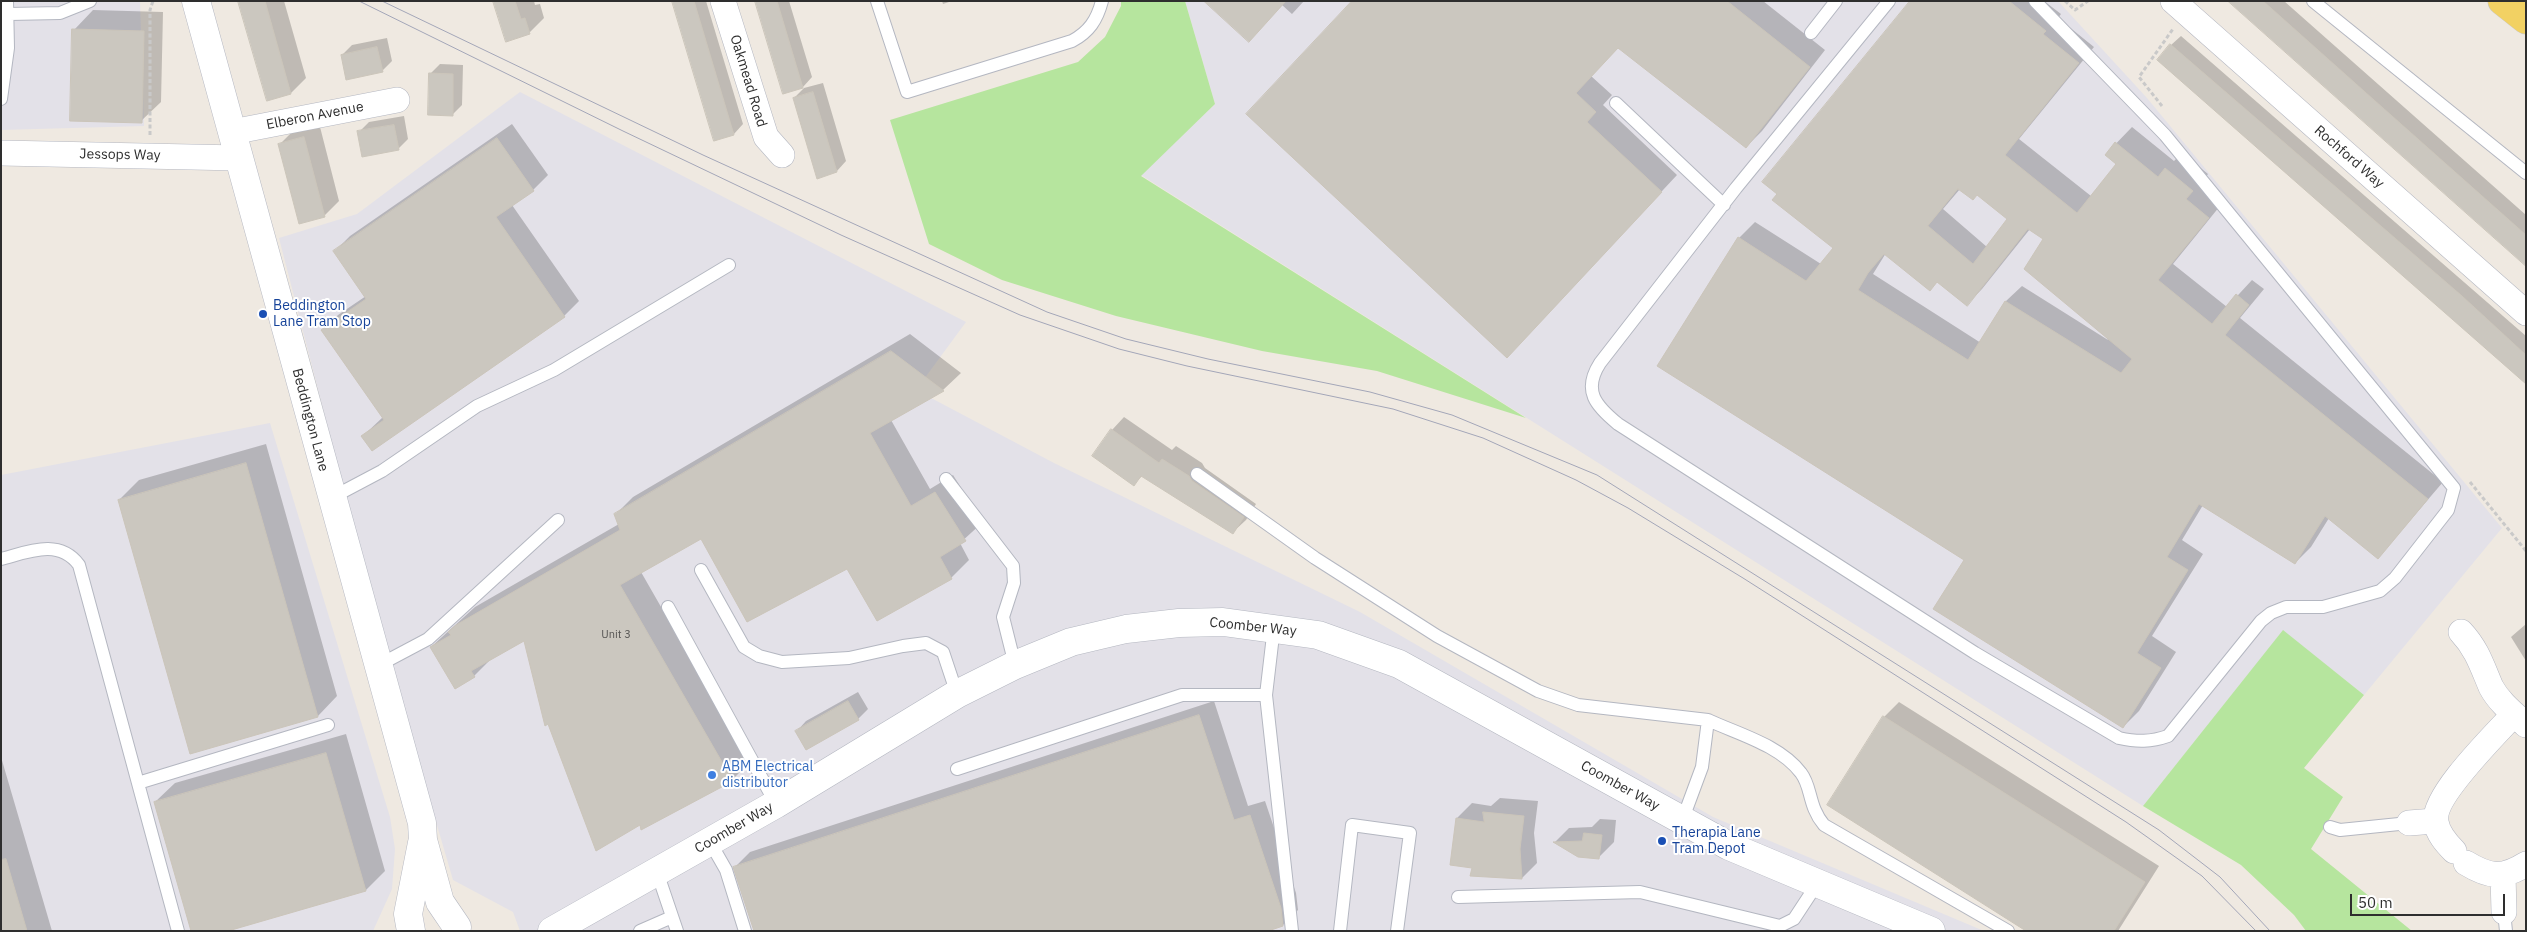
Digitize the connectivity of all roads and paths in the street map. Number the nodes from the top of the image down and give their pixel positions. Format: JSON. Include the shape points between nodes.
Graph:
{"nodes":[{"id":1,"x":90,"y":1,"type":"edge"},
{"id":2,"x":153,"y":1,"type":"edge"},
{"id":3,"x":196,"y":1,"type":"edge"},
{"id":4,"x":723,"y":1,"type":"edge"},
{"id":5,"x":877,"y":1,"type":"edge"},
{"id":6,"x":1102,"y":1,"type":"edge"},
{"id":7,"x":1836,"y":1,"type":"edge"},
{"id":8,"x":1888,"y":1,"type":"edge"},
{"id":9,"x":2035,"y":1,"type":"edge"},
{"id":10,"x":2065,"y":1,"type":"edge"},
{"id":11,"x":2088,"y":1,"type":"edge"},
{"id":12,"x":2313,"y":1,"type":"edge"},
{"id":13,"x":2502,"y":1,"type":"edge"},
{"id":14,"x":2179,"y":7,"type":"edge"},
{"id":15,"x":8,"y":8,"type":"edge"},
{"id":16,"x":2526,"y":20,"type":"edge"},
{"id":17,"x":1812,"y":34,"type":"dead end"},
{"id":18,"x":1,"y":99,"type":"edge"},
{"id":19,"x":398,"y":100,"type":"dead end"},
{"id":20,"x":1616,"y":103,"type":"dead end"},
{"id":21,"x":2164,"y":108,"type":"dead end"},
{"id":22,"x":232,"y":132,"type":"junction"},
{"id":23,"x":1,"y":153,"type":"edge"},
{"id":24,"x":150,"y":156,"type":"junction"},
{"id":25,"x":782,"y":156,"type":"dead end"},
{"id":26,"x":239,"y":158,"type":"junction"},
{"id":27,"x":2526,"y":174,"type":"edge"},
{"id":28,"x":1724,"y":205,"type":"junction"},
{"id":29,"x":729,"y":265,"type":"dead end"},
{"id":30,"x":2526,"y":312,"type":"edge"},
{"id":31,"x":1197,"y":474,"type":"dead end"},
{"id":32,"x":2463,"y":474,"type":"dead end"},
{"id":33,"x":946,"y":479,"type":"dead end"},
{"id":34,"x":331,"y":498,"type":"junction"},
{"id":35,"x":558,"y":520,"type":"dead end"},
{"id":36,"x":2526,"y":551,"type":"edge"},
{"id":37,"x":1,"y":559,"type":"edge"},
{"id":38,"x":701,"y":570,"type":"dead end"},
{"id":39,"x":668,"y":607,"type":"dead end"},
{"id":40,"x":1274,"y":627,"type":"junction"},
{"id":41,"x":2461,"y":632,"type":"dead end"},
{"id":42,"x":379,"y":665,"type":"junction"},
{"id":43,"x":1015,"y":665,"type":"junction"},
{"id":44,"x":957,"y":694,"type":"junction"},
{"id":45,"x":1266,"y":695,"type":"junction"},
{"id":46,"x":2520,"y":719,"type":"edge"},
{"id":47,"x":1708,"y":720,"type":"junction"},
{"id":48,"x":328,"y":725,"type":"dead end"},
{"id":49,"x":957,"y":769,"type":"dead end"},
{"id":50,"x":138,"y":783,"type":"junction"},
{"id":51,"x":776,"y":804,"type":"junction"},
{"id":52,"x":1682,"y":821,"type":"junction"},
{"id":53,"x":2435,"y":821,"type":"junction"},
{"id":54,"x":2409,"y":823,"type":"joint"},
{"id":55,"x":2330,"y":827,"type":"dead end"},
{"id":56,"x":423,"y":840,"type":"junction"},
{"id":57,"x":710,"y":842,"type":"junction"},
{"id":58,"x":2526,"y":864,"type":"edge"},
{"id":59,"x":657,"y":872,"type":"junction"},
{"id":60,"x":2503,"y":876,"type":"junction"},
{"id":61,"x":1817,"y":884,"type":"junction"},
{"id":62,"x":1458,"y":898,"type":"dead end"},
{"id":63,"x":672,"y":917,"type":"junction"},
{"id":64,"x":2505,"y":921,"type":"edge"},
{"id":65,"x":462,"y":929,"type":"edge"},
{"id":66,"x":178,"y":931,"type":"edge"},
{"id":67,"x":411,"y":931,"type":"edge"},
{"id":68,"x":418,"y":931,"type":"edge"},
{"id":69,"x":552,"y":931,"type":"edge"},
{"id":70,"x":640,"y":931,"type":"edge"},
{"id":71,"x":677,"y":931,"type":"edge"},
{"id":72,"x":745,"y":931,"type":"edge"},
{"id":73,"x":1292,"y":931,"type":"edge"},
{"id":74,"x":1340,"y":931,"type":"edge"},
{"id":75,"x":1397,"y":931,"type":"edge"},
{"id":76,"x":1931,"y":931,"type":"edge"},
{"id":77,"x":2008,"y":931,"type":"edge"}],
"edges":[{"from":1,"to":15,"type":"lane","via":[[60,13]]},
{"from":2,"to":24,"type":"path","via":[[150,10]]},
{"from":3,"to":22,"type":"street","name":"Beddington Lane"},
{"from":4,"to":25,"type":"street","name":"Oakmead Road","via":[[766,137]]},
{"from":5,"to":6,"type":"lane","via":[[907,92],[1072,41],[1089,29]]},
{"from":7,"to":17,"type":"lane"},
{"from":8,"to":28,"type":"lane"},
{"from":9,"to":28,"type":"lane","via":[[2165,135],[2454,488],[2448,510],[2395,578],[2380,592],[2323,607],[2286,608],[2271,613],[2261,621],[2168,736],[2144,742],[2119,738],[1975,653],[1599,409],[1592,376]]},
{"from":10,"to":11,"type":"path","via":[[2074,10]]},
{"from":12,"to":27,"type":"lane"},
{"from":13,"to":16,"type":"main road"},
{"from":14,"to":21,"type":"path","via":[[2139,77]]},
{"from":14,"to":30,"type":"street","name":"Rochford Way"},
{"from":15,"to":18,"type":"lane","via":[[8,48]]},
{"from":19,"to":22,"type":"street","name":"Elberon Avenue"},
{"from":20,"to":28,"type":"lane"},
{"from":22,"to":26,"type":"street","name":"Beddington Lane"},
{"from":23,"to":24,"type":"street","name":"Jessops Way"},
{"from":24,"to":26,"type":"street","name":"Jessops Way"},
{"from":26,"to":34,"type":"street","name":"Beddington Lane"},
{"from":29,"to":34,"type":"lane","via":[[554,370],[477,406],[382,471]]},
{"from":31,"to":47,"type":"lane","via":[[1340,574],[1437,636],[1538,691],[1578,705]]},
{"from":32,"to":36,"type":"path"},
{"from":33,"to":43,"type":"lane","via":[[1013,566],[1014,583],[1003,617]]},
{"from":34,"to":42,"type":"street","name":"Beddington Lane"},
{"from":35,"to":42,"type":"lane","via":[[428,639]]},
{"from":37,"to":50,"type":"lane","via":[[46,548],[60,550],[72,557],[78,566]]},
{"from":38,"to":44,"type":"lane","via":[[744,647],[759,656],[782,662],[849,658],[926,643],[943,652]]},
{"from":39,"to":51,"type":"lane"},
{"from":40,"to":43,"type":"street","name":"Coomber Way","via":[[1214,622],[1126,630],[1071,642]]},
{"from":40,"to":45,"type":"lane"},
{"from":40,"to":52,"type":"street","name":"Coomber Way","via":[[1318,635],[1398,664]]},
{"from":41,"to":46,"type":"street","via":[[2480,656],[2497,696]]},
{"from":42,"to":56,"type":"street","name":"Beddington Lane","via":[[422,823]]},
{"from":43,"to":44,"type":"street","name":"Coomber Way"},
{"from":44,"to":51,"type":"street","name":"Coomber Way"},
{"from":45,"to":49,"type":"lane","via":[[1182,695]]},
{"from":45,"to":73,"type":"lane"},
{"from":46,"to":53,"type":"street","via":[[2448,788]]},
{"from":47,"to":52,"type":"lane","via":[[1702,767]]},
{"from":47,"to":77,"type":"lane","via":[[1777,752],[1801,773],[1816,815],[1824,825]]},
{"from":48,"to":50,"type":"lane"},
{"from":50,"to":66,"type":"lane"},
{"from":51,"to":57,"type":"street","name":"Coomber Way"},
{"from":52,"to":61,"type":"street","name":"Coomber Way","via":[[1740,851]]},
{"from":53,"to":54,"type":"street"},
{"from":53,"to":60,"type":"street","via":[[2445,843],[2460,857],[2479,870]]},
{"from":54,"to":55,"type":"lane","via":[[2340,830]]},
{"from":56,"to":65,"type":"street","name":"Beddington Lane","via":[[440,902]]},
{"from":56,"to":67,"type":"street","name":"Beddington Lane","via":[[408,914]]},
{"from":57,"to":59,"type":"street","name":"Coomber Way"},
{"from":57,"to":72,"type":"lane","via":[[726,870]]},
{"from":58,"to":60,"type":"street"},
{"from":59,"to":63,"type":"lane"},
{"from":59,"to":69,"type":"street","name":"Coomber Way"},
{"from":60,"to":64,"type":"street"},
{"from":61,"to":62,"type":"lane","via":[[1794,919],[1780,926],[1640,892]]},
{"from":61,"to":76,"type":"street","name":"Coomber Way"},
{"from":63,"to":70,"type":"lane"},
{"from":63,"to":71,"type":"lane"},
{"from":65,"to":68,"type":"street","name":"Beddington Lane","via":[[431,924]]},
{"from":74,"to":75,"type":"lane","via":[[1352,825],[1410,833]]}]}
